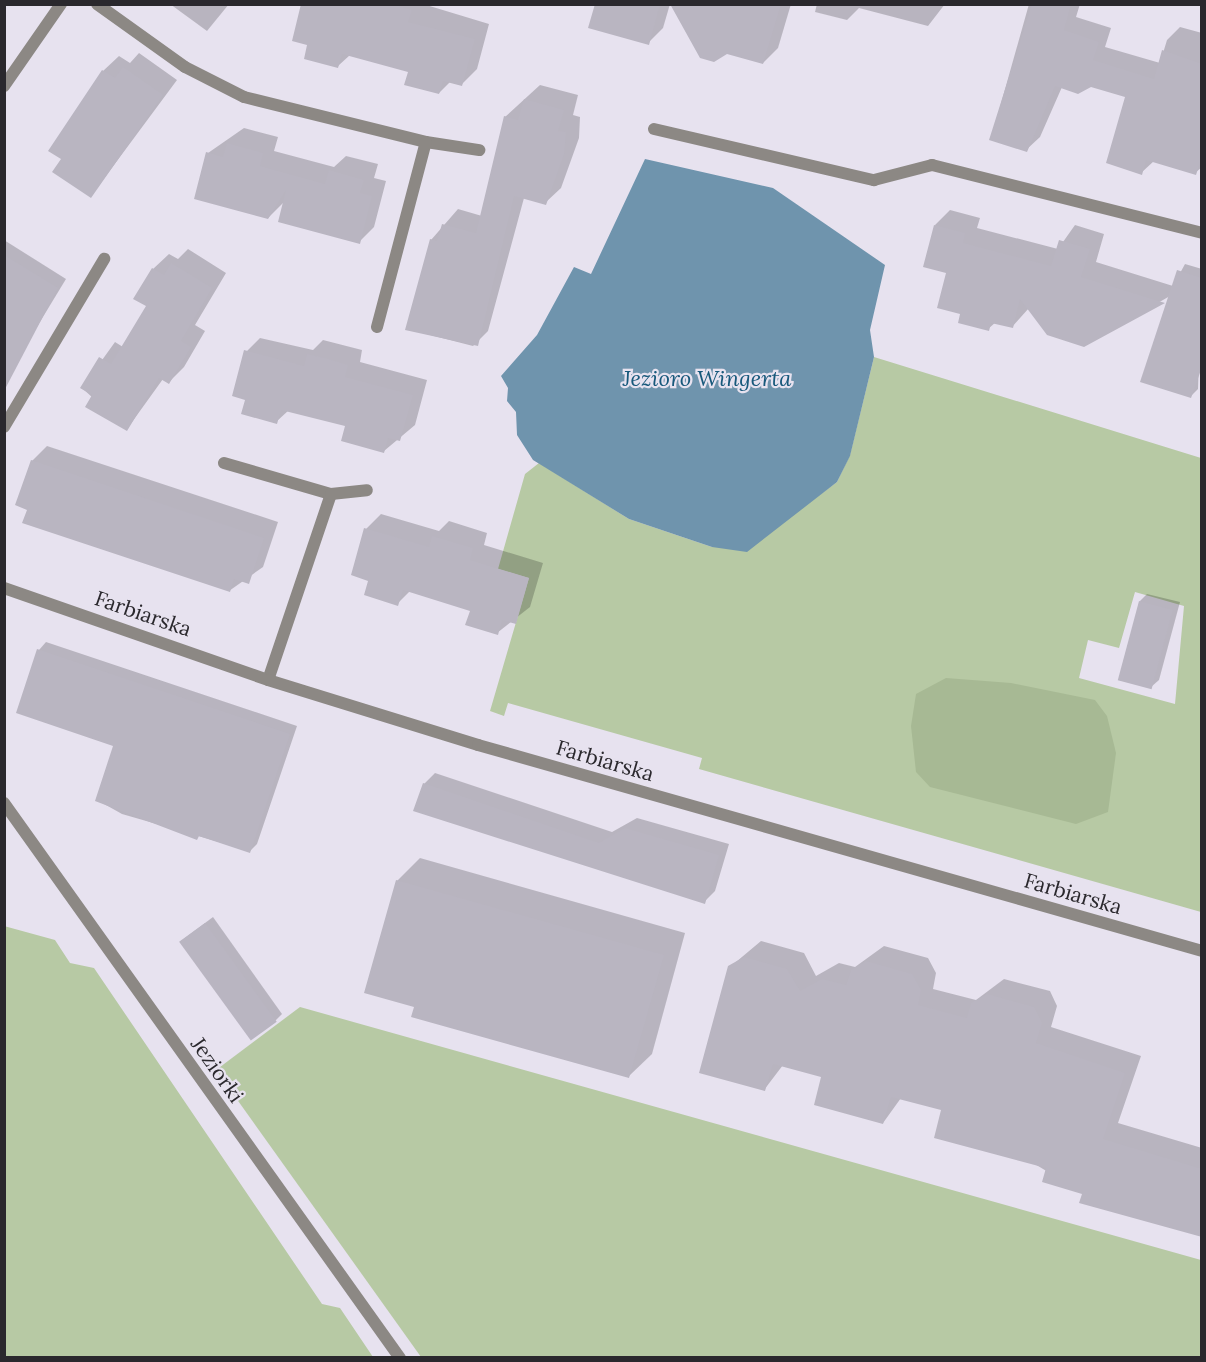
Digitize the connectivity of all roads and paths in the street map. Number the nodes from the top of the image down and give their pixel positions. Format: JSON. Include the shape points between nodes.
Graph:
{"nodes":[{"id":1,"x":61,"y":4,"type":"edge"},
{"id":2,"x":97,"y":4,"type":"edge"},
{"id":3,"x":4,"y":86,"type":"edge"},
{"id":4,"x":654,"y":129,"type":"dead end"},
{"id":5,"x":426,"y":142,"type":"junction"},
{"id":6,"x":479,"y":150,"type":"dead end"},
{"id":7,"x":1202,"y":234,"type":"edge"},
{"id":8,"x":104,"y":259,"type":"dead end"},
{"id":9,"x":377,"y":327,"type":"dead end"},
{"id":10,"x":4,"y":427,"type":"edge"},
{"id":11,"x":224,"y":463,"type":"dead end"},
{"id":12,"x":367,"y":490,"type":"dead end"},
{"id":13,"x":332,"y":494,"type":"junction"},
{"id":14,"x":4,"y":588,"type":"edge"},
{"id":15,"x":268,"y":680,"type":"junction"},
{"id":16,"x":4,"y":802,"type":"edge"},
{"id":17,"x":1202,"y":951,"type":"edge"},
{"id":18,"x":400,"y":1358,"type":"edge"}],
"edges":[{"from":1,"to":3,"type":"street"},
{"from":2,"to":5,"type":"street","via":[[213,84],[244,97]]},
{"from":4,"to":7,"type":"street","via":[[874,180],[932,165]]},
{"from":5,"to":6,"type":"street"},
{"from":5,"to":9,"type":"street"},
{"from":8,"to":10,"type":"street"},
{"from":11,"to":13,"type":"street"},
{"from":12,"to":13,"type":"street"},
{"from":13,"to":15,"type":"street"},
{"from":14,"to":15,"type":"street","name":"Farbiarska"},
{"from":15,"to":17,"type":"street","name":"Farbiarska"},
{"from":16,"to":18,"type":"street","name":"Jeziorki"}]}
